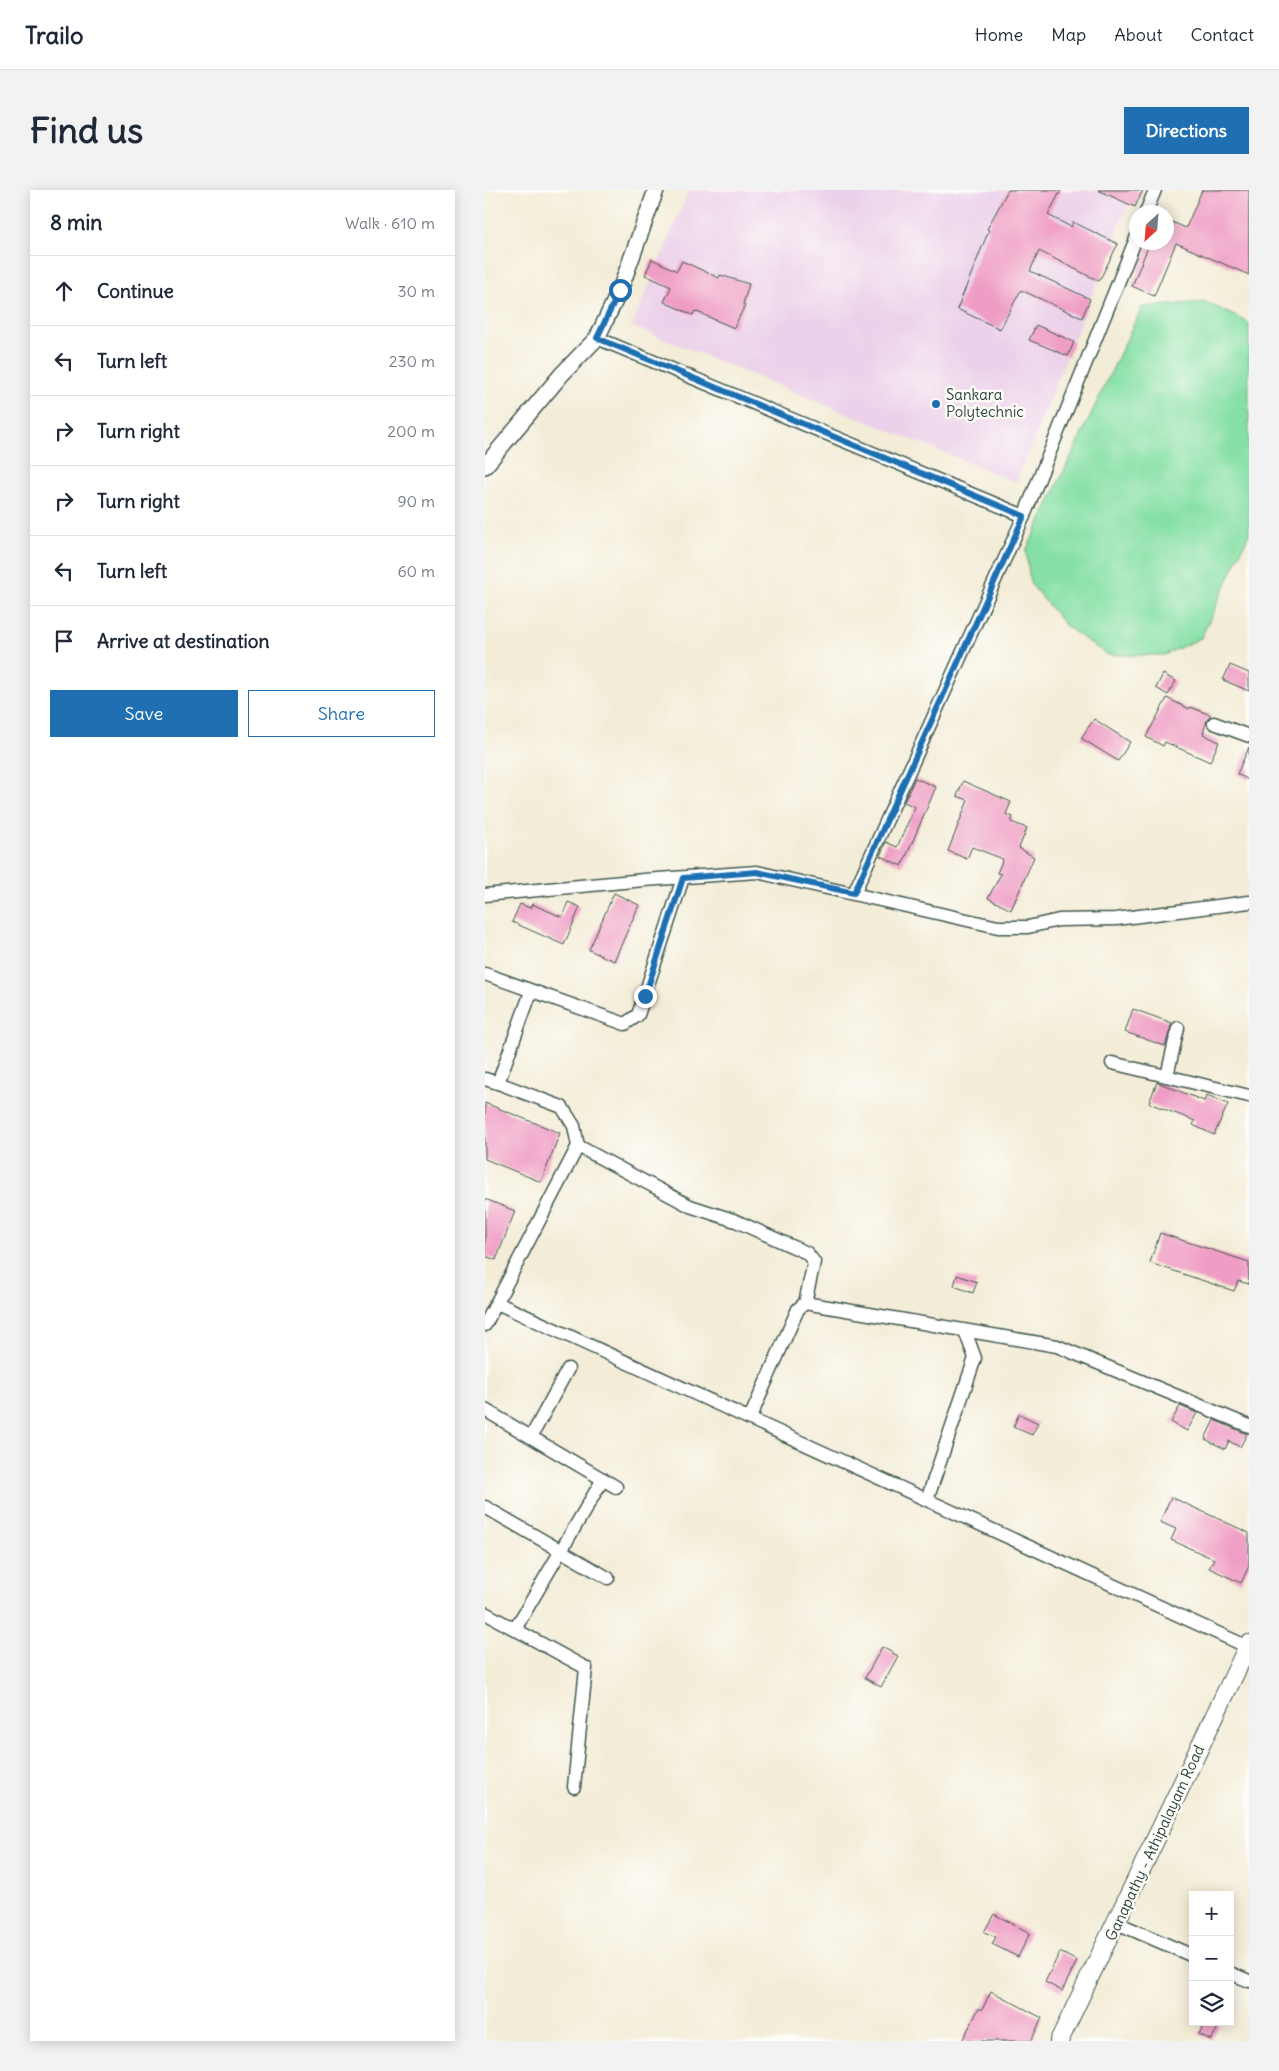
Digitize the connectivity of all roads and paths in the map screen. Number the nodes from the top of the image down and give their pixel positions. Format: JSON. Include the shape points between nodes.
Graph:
{"nodes":[{"id":1,"x":656,"y":190,"type":"edge"},
{"id":2,"x":1155,"y":190,"type":"edge"},
{"id":3,"x":1149,"y":205,"type":"edge"},
{"id":4,"x":1131,"y":250,"type":"edge"},
{"id":5,"x":597,"y":338,"type":"junction"},
{"id":6,"x":485,"y":466,"type":"edge"},
{"id":7,"x":1024,"y":516,"type":"junction"},
{"id":8,"x":1214,"y":723,"type":"dead end"},
{"id":9,"x":1249,"y":736,"type":"edge"},
{"id":10,"x":683,"y":878,"type":"junction"},
{"id":11,"x":854,"y":893,"type":"junction"},
{"id":12,"x":485,"y":895,"type":"edge"},
{"id":13,"x":1249,"y":902,"type":"edge"},
{"id":14,"x":485,"y":974,"type":"edge"},
{"id":15,"x":531,"y":992,"type":"junction"},
{"id":16,"x":1178,"y":1028,"type":"dead end"},
{"id":17,"x":1112,"y":1063,"type":"dead end"},
{"id":18,"x":1167,"y":1076,"type":"junction"},
{"id":19,"x":485,"y":1079,"type":"edge"},
{"id":20,"x":498,"y":1083,"type":"junction"},
{"id":21,"x":1249,"y":1096,"type":"edge"},
{"id":22,"x":578,"y":1146,"type":"junction"},
{"id":23,"x":497,"y":1303,"type":"junction"},
{"id":24,"x":805,"y":1303,"type":"junction"},
{"id":25,"x":485,"y":1325,"type":"edge"},
{"id":26,"x":965,"y":1331,"type":"junction"},
{"id":27,"x":568,"y":1369,"type":"dead end"},
{"id":28,"x":485,"y":1410,"type":"edge"},
{"id":29,"x":750,"y":1418,"type":"junction"},
{"id":30,"x":1249,"y":1426,"type":"edge"},
{"id":31,"x":531,"y":1437,"type":"junction"},
{"id":32,"x":603,"y":1479,"type":"junction"},
{"id":33,"x":616,"y":1486,"type":"dead end"},
{"id":34,"x":927,"y":1500,"type":"junction"},
{"id":35,"x":485,"y":1507,"type":"edge"},
{"id":36,"x":561,"y":1551,"type":"junction"},
{"id":37,"x":609,"y":1578,"type":"dead end"},
{"id":38,"x":485,"y":1612,"type":"edge"},
{"id":39,"x":515,"y":1629,"type":"junction"},
{"id":40,"x":1248,"y":1646,"type":"edge"},
{"id":41,"x":574,"y":1787,"type":"dead end"},
{"id":42,"x":1117,"y":1923,"type":"junction"},
{"id":43,"x":1189,"y":1954,"type":"edge"},
{"id":44,"x":1234,"y":1975,"type":"edge"},
{"id":45,"x":1249,"y":1981,"type":"edge"},
{"id":46,"x":1059,"y":2041,"type":"edge"}],
"edges":[{"from":1,"to":5,"type":"street","via":[[620,290]]},
{"from":2,"to":3,"type":"street"},
{"from":4,"to":7,"type":"street"},
{"from":5,"to":6,"type":"street","via":[[562,374]]},
{"from":5,"to":7,"type":"street"},
{"from":7,"to":11,"type":"street"},
{"from":8,"to":9,"type":"street"},
{"from":10,"to":11,"type":"street","via":[[757,872]]},
{"from":10,"to":12,"type":"street"},
{"from":10,"to":15,"type":"street","via":[[638,1015],[625,1024]]},
{"from":11,"to":13,"type":"street","via":[[999,927],[1028,927],[1059,920],[1116,919]]},
{"from":14,"to":15,"type":"street"},
{"from":15,"to":20,"type":"street"},
{"from":16,"to":18,"type":"street"},
{"from":17,"to":18,"type":"street"},
{"from":18,"to":21,"type":"street"},
{"from":19,"to":20,"type":"street"},
{"from":20,"to":22,"type":"street","via":[[562,1107],[574,1126]]},
{"from":22,"to":23,"type":"street"},
{"from":22,"to":24,"type":"street","via":[[690,1206],[736,1221],[807,1252],[815,1262]]},
{"from":23,"to":25,"type":"street"},
{"from":23,"to":29,"type":"street"},
{"from":24,"to":26,"type":"street"},
{"from":24,"to":29,"type":"street","via":[[798,1309]]},
{"from":26,"to":30,"type":"street","via":[[1057,1346]]},
{"from":26,"to":34,"type":"street","via":[[975,1358]]},
{"from":27,"to":31,"type":"street"},
{"from":28,"to":31,"type":"street"},
{"from":29,"to":34,"type":"street"},
{"from":31,"to":32,"type":"street"},
{"from":32,"to":33,"type":"street"},
{"from":32,"to":36,"type":"street"},
{"from":34,"to":40,"type":"street"},
{"from":35,"to":36,"type":"street"},
{"from":36,"to":37,"type":"street"},
{"from":36,"to":39,"type":"street"},
{"from":38,"to":39,"type":"street"},
{"from":39,"to":41,"type":"street","via":[[587,1668]]},
{"from":40,"to":42,"type":"main road","name":"Ganapathy - Athipalayam Road"},
{"from":42,"to":43,"type":"street"},
{"from":42,"to":46,"type":"main road","name":"Ganapathy - Athipalayam Road"},
{"from":44,"to":45,"type":"street"}]}
